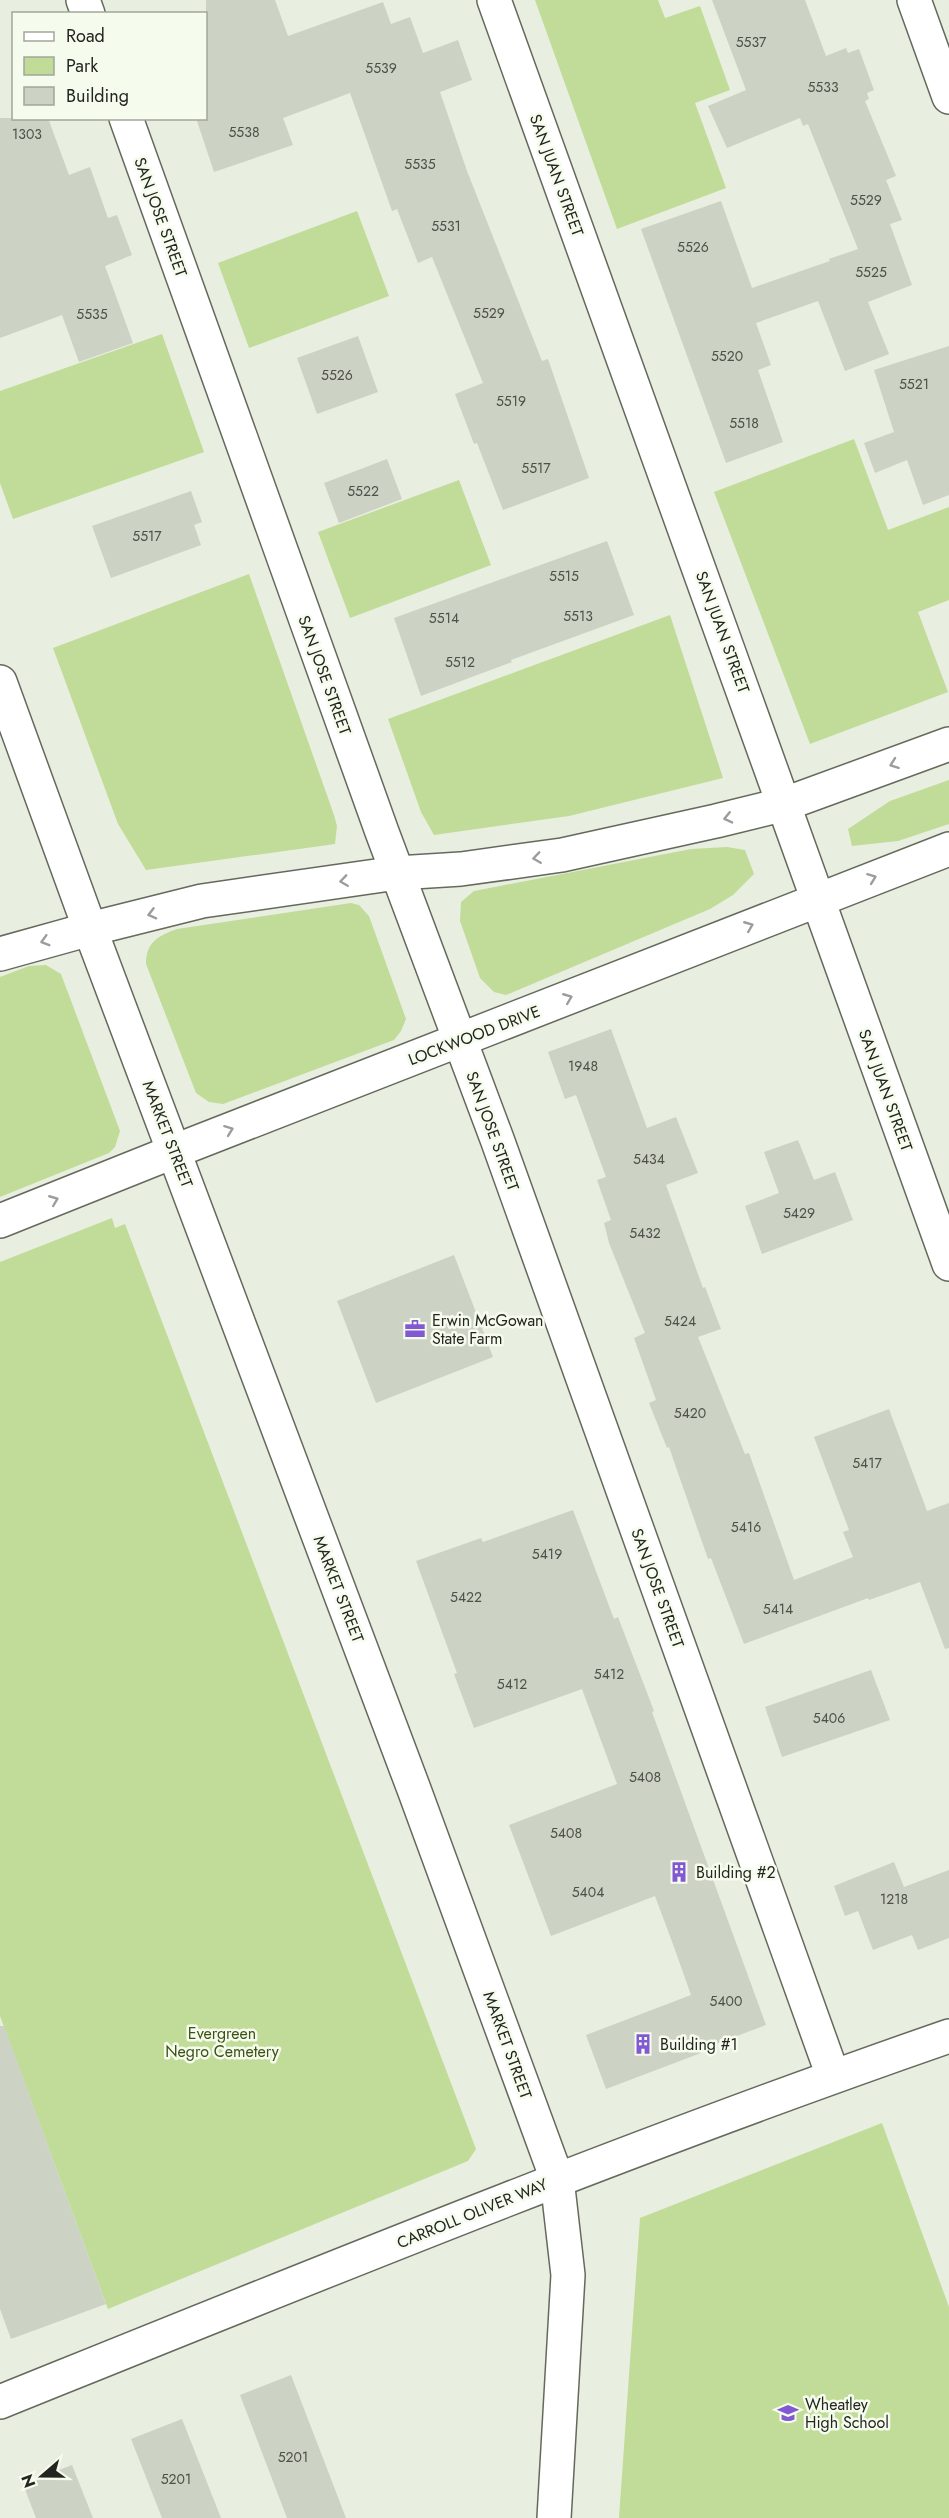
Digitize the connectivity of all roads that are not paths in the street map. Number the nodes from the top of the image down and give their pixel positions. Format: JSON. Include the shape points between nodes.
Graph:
{"nodes":[{"id":1,"x":494,"y":0,"type":"edge"},
{"id":2,"x":915,"y":0,"type":"edge"},
{"id":3,"x":949,"y":97,"type":"edge"},
{"id":4,"x":127,"y":120,"type":"edge"},
{"id":5,"x":0,"y":682,"type":"edge"},
{"id":6,"x":949,"y":744,"type":"edge"},
{"id":7,"x":785,"y":804,"type":"junction"},
{"id":8,"x":949,"y":849,"type":"edge"},
{"id":9,"x":397,"y":873,"type":"junction"},
{"id":10,"x":817,"y":899,"type":"junction"},
{"id":11,"x":90,"y":929,"type":"junction"},
{"id":12,"x":0,"y":954,"type":"edge"},
{"id":13,"x":460,"y":1041,"type":"junction"},
{"id":14,"x":175,"y":1151,"type":"junction"},
{"id":15,"x":0,"y":1221,"type":"edge"},
{"id":16,"x":949,"y":1264,"type":"edge"},
{"id":17,"x":949,"y":2036,"type":"edge"},
{"id":18,"x":833,"y":2076,"type":"junction"},
{"id":19,"x":557,"y":2179,"type":"junction"},
{"id":20,"x":0,"y":2402,"type":"edge"},
{"id":21,"x":554,"y":2518,"type":"edge"}],
"edges":[{"from":1,"to":7,"type":"street","name":"SAN JUAN STREET"},
{"from":2,"to":3,"type":"street"},
{"from":4,"to":9,"type":"street","name":"SAN JOSE STREET"},
{"from":5,"to":11,"type":"street","name":"MARKET STREET"},
{"from":6,"to":7,"type":"street","one_way":true},
{"from":7,"to":9,"type":"street","one_way":true,"via":[[562,855]]},
{"from":7,"to":10,"type":"street","name":"SAN JUAN STREET"},
{"from":10,"to":8,"type":"street","name":"LOCKWOOD DRIVE","one_way":true},
{"from":9,"to":11,"type":"street","one_way":true,"via":[[202,901]]},
{"from":9,"to":13,"type":"street","name":"SAN JOSE STREET"},
{"from":13,"to":10,"type":"street","name":"LOCKWOOD DRIVE","one_way":true},
{"from":10,"to":16,"type":"street","name":"SAN JUAN STREET"},
{"from":11,"to":12,"type":"street","one_way":true},
{"from":11,"to":14,"type":"street","name":"MARKET STREET"},
{"from":14,"to":13,"type":"street","name":"LOCKWOOD DRIVE","one_way":true},
{"from":13,"to":18,"type":"street","name":"SAN JOSE STREET"},
{"from":15,"to":14,"type":"street","name":"LOCKWOOD DRIVE","one_way":true},
{"from":14,"to":19,"type":"street","name":"MARKET STREET"},
{"from":17,"to":18,"type":"street","name":"CARROLL OLIVER WAY"},
{"from":18,"to":19,"type":"street","name":"CARROLL OLIVER WAY"},
{"from":19,"to":20,"type":"street","name":"CARROLL OLIVER WAY"},
{"from":19,"to":21,"type":"street","name":"MARKET STREET","via":[[568,2275]]}]}
